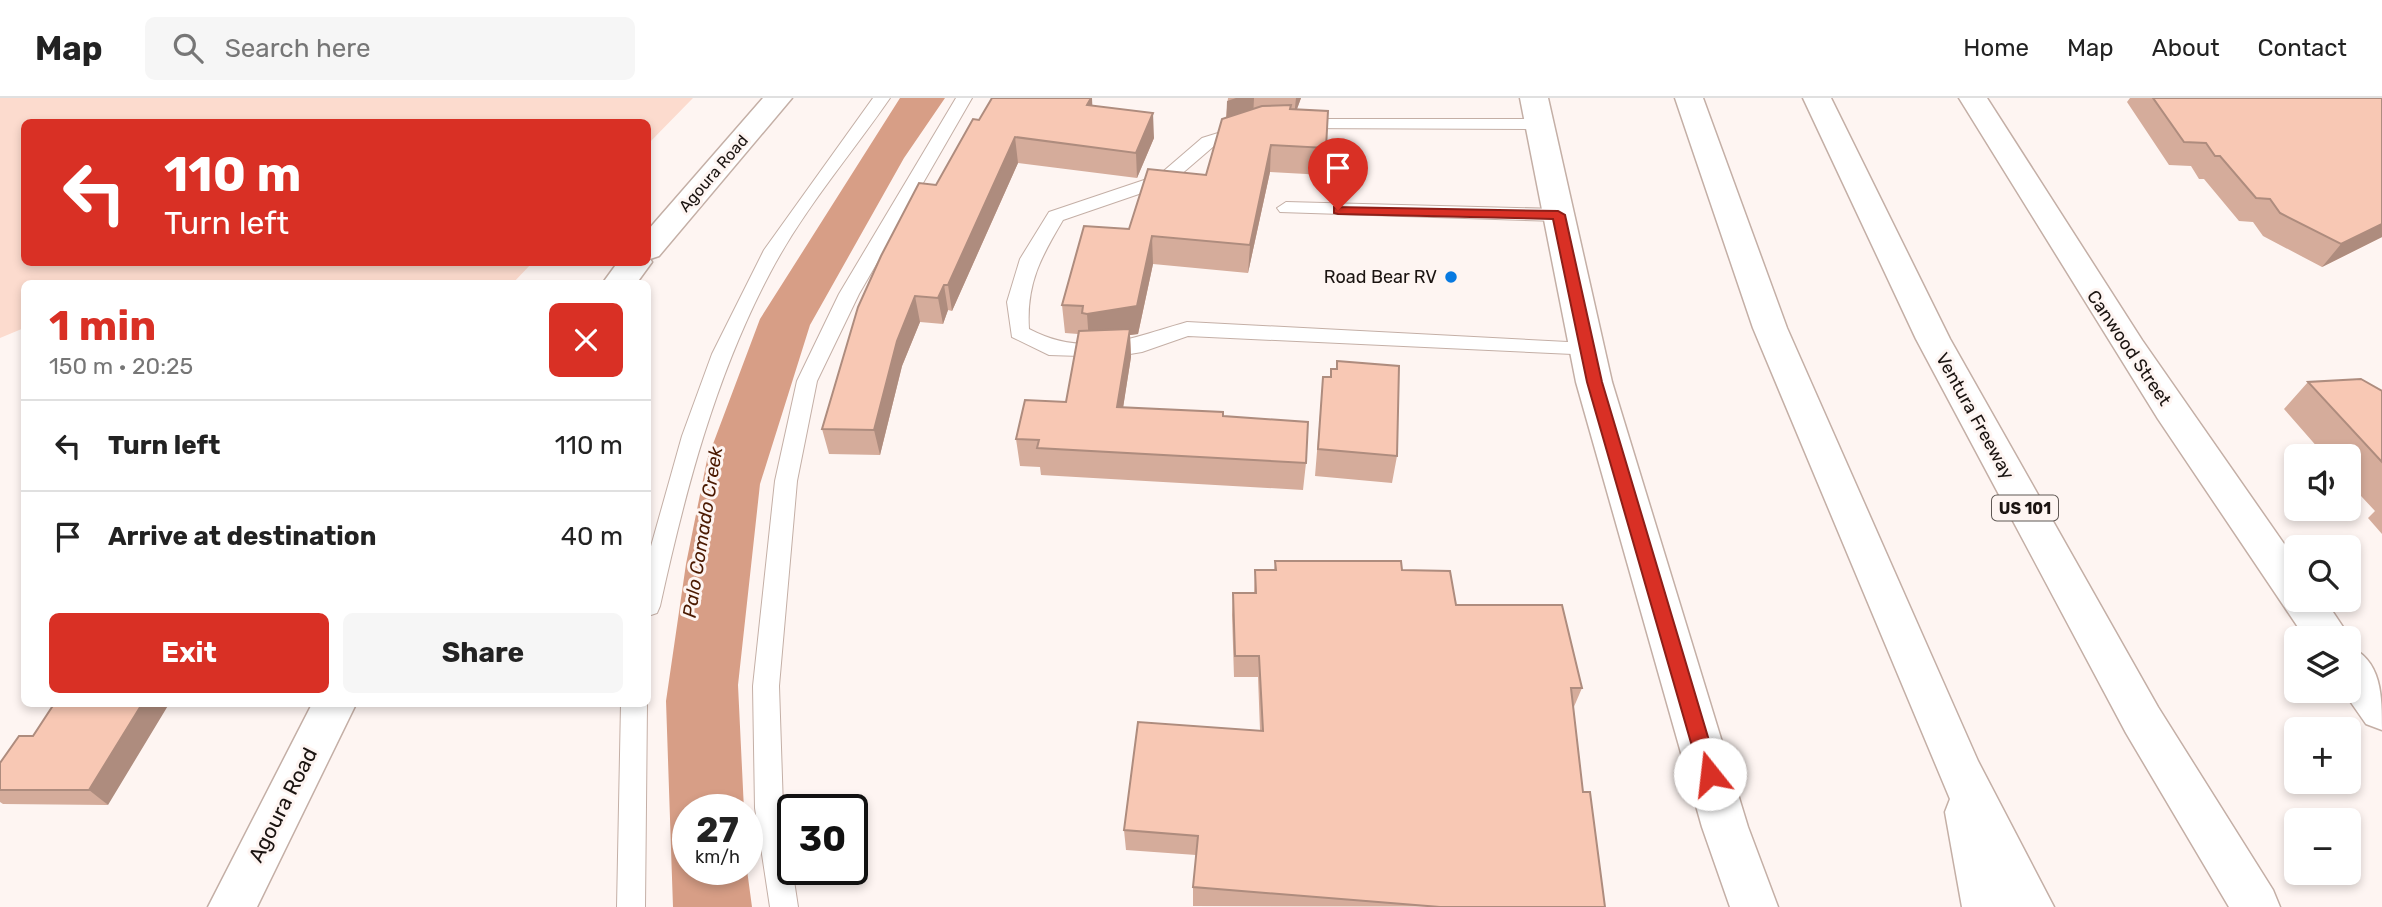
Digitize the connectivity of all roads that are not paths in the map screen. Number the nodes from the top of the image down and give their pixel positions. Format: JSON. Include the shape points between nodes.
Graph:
{"nodes":[{"id":1,"x":778,"y":98,"type":"edge"},
{"id":2,"x":882,"y":98,"type":"edge"},
{"id":3,"x":964,"y":98,"type":"edge"},
{"id":4,"x":1689,"y":98,"type":"edge"},
{"id":5,"x":1817,"y":98,"type":"edge"},
{"id":6,"x":1973,"y":98,"type":"edge"},
{"id":7,"x":1537,"y":111,"type":"edge"},
{"id":8,"x":1286,"y":125,"type":"edge"},
{"id":9,"x":1259,"y":126,"type":"edge"},
{"id":10,"x":1286,"y":208,"type":"dead end"},
{"id":11,"x":1558,"y":215,"type":"junction"},
{"id":12,"x":651,"y":246,"type":"edge"},
{"id":13,"x":633,"y":266,"type":"edge"},
{"id":14,"x":621,"y":280,"type":"edge"},
{"id":15,"x":1587,"y":350,"type":"junction"},
{"id":16,"x":2284,"y":575,"type":"edge"},
{"id":17,"x":651,"y":592,"type":"edge"},
{"id":18,"x":2361,"y":682,"type":"edge"},
{"id":19,"x":332,"y":707,"type":"edge"},
{"id":20,"x":634,"y":707,"type":"edge"},
{"id":21,"x":2382,"y":711,"type":"edge"},
{"id":22,"x":1960,"y":772,"type":"junction"},
{"id":23,"x":232,"y":907,"type":"edge"},
{"id":24,"x":631,"y":907,"type":"edge"},
{"id":25,"x":785,"y":907,"type":"edge"},
{"id":26,"x":1754,"y":907,"type":"edge"},
{"id":27,"x":1986,"y":907,"type":"edge"},
{"id":28,"x":2030,"y":907,"type":"edge"},
{"id":29,"x":2256,"y":907,"type":"edge"}],
"edges":[{"from":1,"to":12,"type":"main road","name":"Agoura Road"},
{"from":2,"to":17,"type":"lane","via":[[806,200],[761,273],[712,374],[673,493]]},
{"from":3,"to":25,"type":"lane","via":[[849,293],[807,381],[786,481],[766,686],[769,808]]},
{"from":4,"to":22,"type":"main road","via":[[1770,328]]},
{"from":5,"to":29,"type":"main road","name":"Ventura Freeway","number":"US 101","via":[[1933,339],[2142,720]]},
{"from":6,"to":16,"type":"main road","name":"Canwood Street","via":[[2085,282]]},
{"from":7,"to":8,"type":"lane"},
{"from":7,"to":11,"type":"main road"},
{"from":9,"to":15,"type":"lane","via":[[1208,142],[1165,178],[1056,216],[1030,259],[1017,302],[1019,332],[1049,348],[1112,351],[1187,329]]},
{"from":10,"to":11,"type":"lane"},
{"from":11,"to":15,"type":"main road"},
{"from":13,"to":14,"type":"main road"},
{"from":15,"to":26,"type":"main road","via":[[1721,814]]},
{"from":18,"to":21,"type":"main road"},
{"from":19,"to":23,"type":"main road","name":"Agoura Road"},
{"from":20,"to":24,"type":"lane"},
{"from":22,"to":27,"type":"main road"},
{"from":22,"to":28,"type":"main road"}]}
